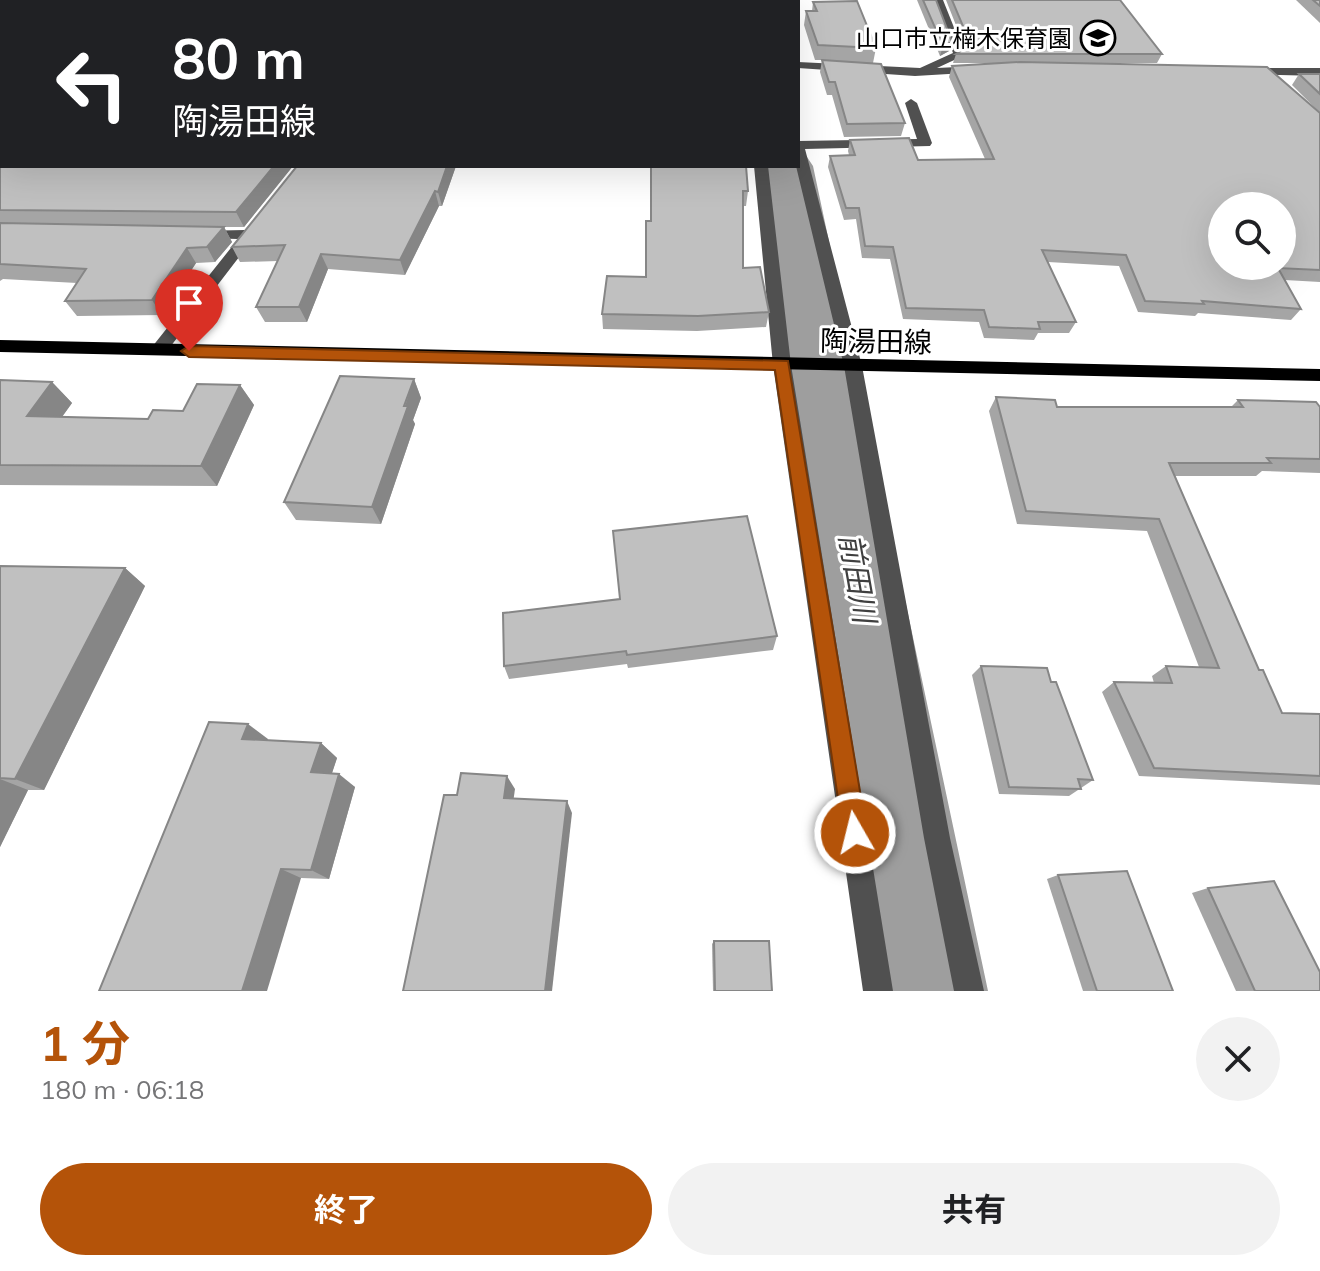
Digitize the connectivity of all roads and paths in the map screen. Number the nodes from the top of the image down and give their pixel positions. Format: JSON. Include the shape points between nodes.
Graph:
{"nodes":[{"id":1,"x":938,"y":0,"type":"edge"},
{"id":2,"x":800,"y":65,"type":"edge"},
{"id":3,"x":990,"y":69,"type":"edge"},
{"id":4,"x":1234,"y":70,"type":"edge"},
{"id":5,"x":1265,"y":70,"type":"junction"},
{"id":6,"x":915,"y":72,"type":"junction"},
{"id":7,"x":1320,"y":72,"type":"edge"},
{"id":8,"x":1276,"y":81,"type":"edge"},
{"id":9,"x":911,"y":103,"type":"dead end"},
{"id":10,"x":800,"y":146,"type":"edge"},
{"id":11,"x":800,"y":154,"type":"edge"},
{"id":12,"x":761,"y":168,"type":"edge"},
{"id":13,"x":187,"y":234,"type":"edge"},
{"id":14,"x":0,"y":346,"type":"edge"},
{"id":15,"x":158,"y":351,"type":"junction"},
{"id":16,"x":782,"y":365,"type":"junction"},
{"id":17,"x":853,"y":366,"type":"junction"},
{"id":18,"x":1320,"y":375,"type":"edge"},
{"id":19,"x":878,"y":991,"type":"edge"},
{"id":20,"x":969,"y":991,"type":"edge"}],
"edges":[{"from":1,"to":6,"type":"street","via":[[959,55]]},
{"from":2,"to":6,"type":"street"},
{"from":3,"to":6,"type":"street"},
{"from":4,"to":5,"type":"street"},
{"from":5,"to":7,"type":"street"},
{"from":5,"to":8,"type":"street"},
{"from":9,"to":10,"type":"street","via":[[925,143]]},
{"from":11,"to":17,"type":"street"},
{"from":12,"to":16,"type":"street"},
{"from":13,"to":15,"type":"street","via":[[254,229]]},
{"from":14,"to":15,"type":"main road","name":"陶湯田線"},
{"from":15,"to":16,"type":"main road","name":"陶湯田線"},
{"from":16,"to":17,"type":"main road","name":"陶湯田線"},
{"from":16,"to":19,"type":"street"},
{"from":17,"to":18,"type":"main road","name":"陶湯田線"},
{"from":17,"to":20,"type":"street"}]}
